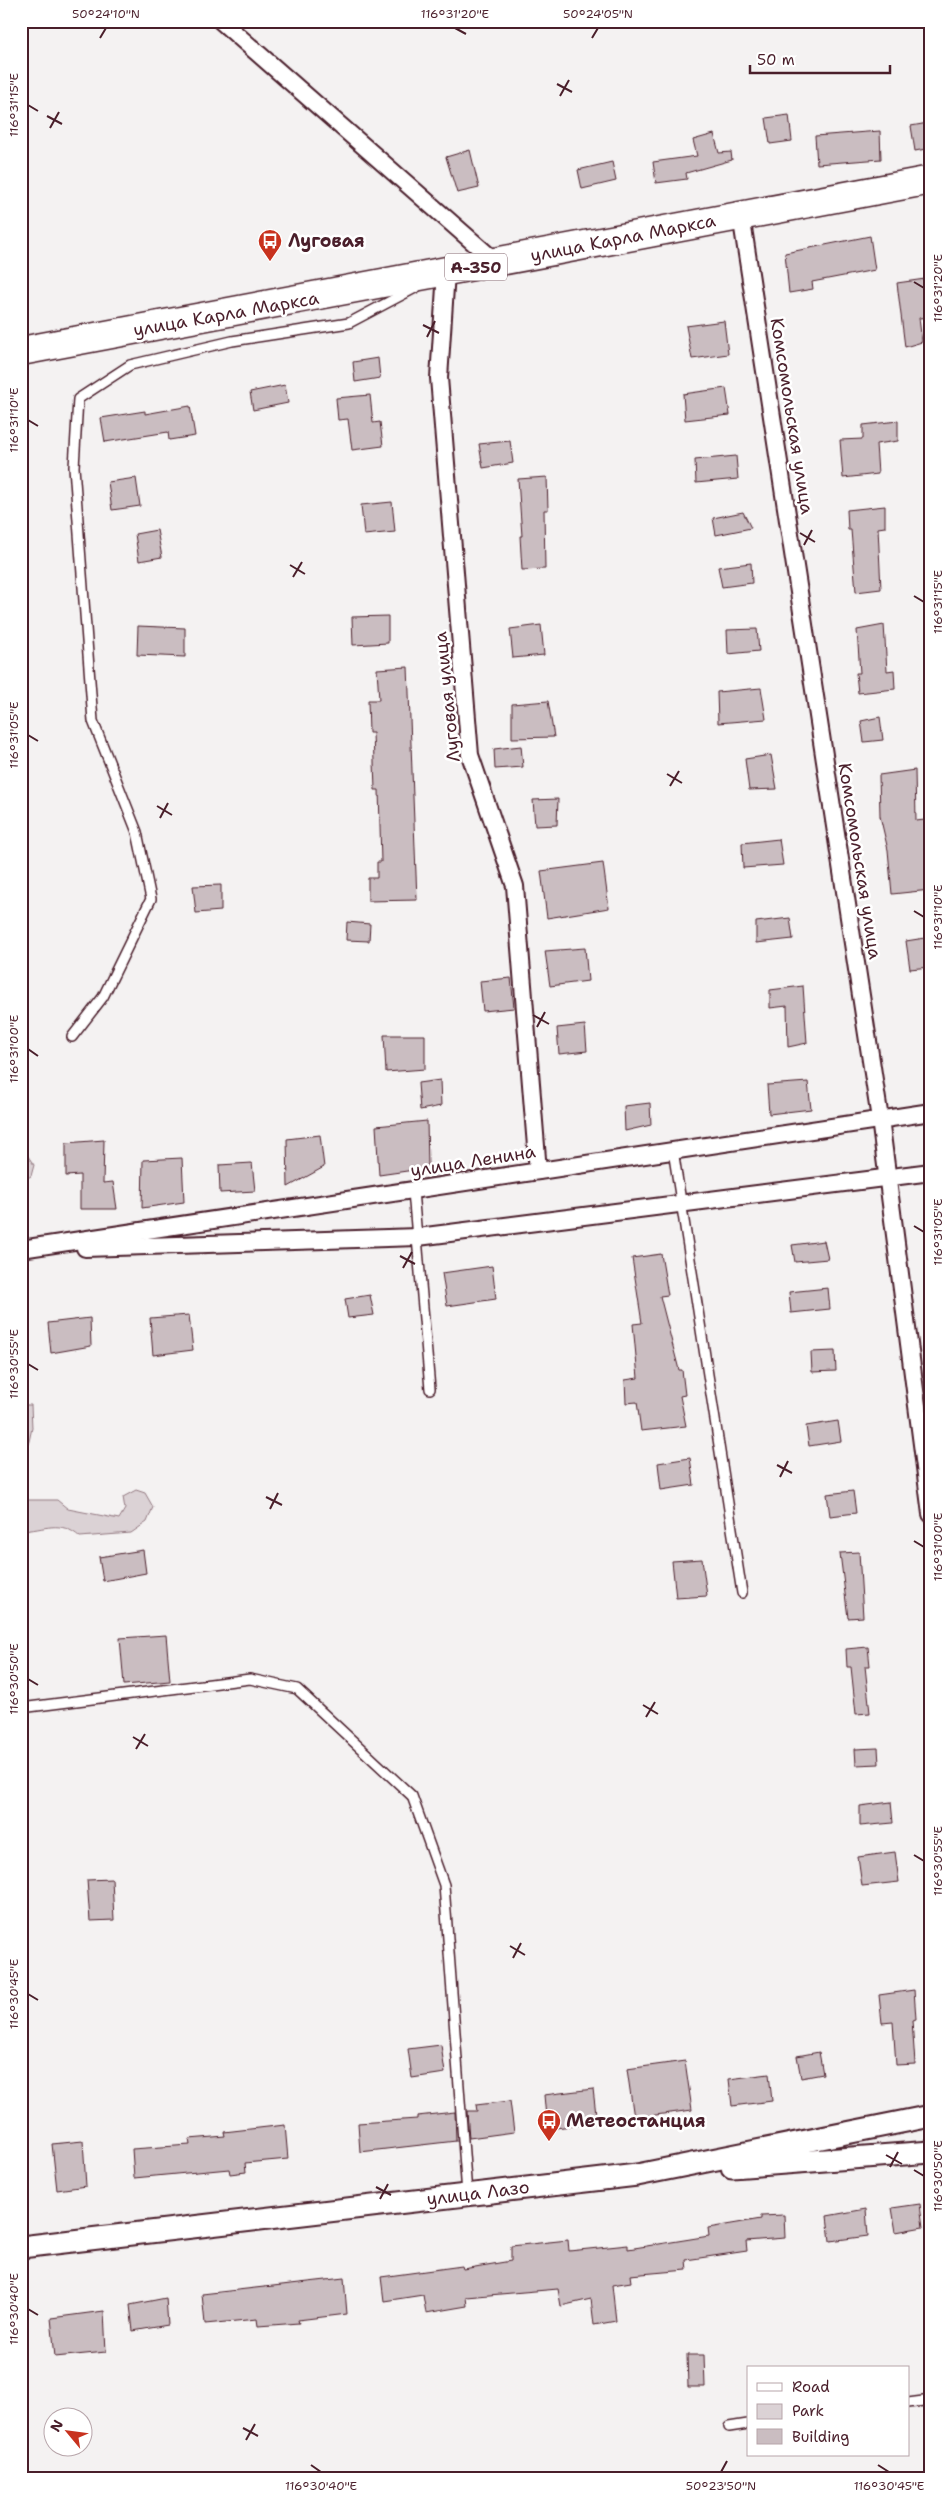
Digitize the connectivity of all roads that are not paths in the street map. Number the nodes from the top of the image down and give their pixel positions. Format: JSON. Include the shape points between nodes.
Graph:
{"nodes":[{"id":1,"x":221,"y":21,"type":"edge"},
{"id":2,"x":931,"y":180,"type":"edge"},
{"id":3,"x":741,"y":215,"type":"junction"},
{"id":4,"x":497,"y":263,"type":"junction"},
{"id":5,"x":446,"y":272,"type":"junction"},
{"id":6,"x":21,"y":351,"type":"edge"},
{"id":7,"x":72,"y":1037,"type":"dead end"},
{"id":8,"x":931,"y":1112,"type":"edge"},
{"id":9,"x":880,"y":1120,"type":"junction"},
{"id":10,"x":673,"y":1150,"type":"junction"},
{"id":11,"x":538,"y":1171,"type":"junction"},
{"id":12,"x":931,"y":1172,"type":"edge"},
{"id":13,"x":887,"y":1178,"type":"junction"},
{"id":14,"x":413,"y":1191,"type":"junction"},
{"id":15,"x":681,"y":1204,"type":"junction"},
{"id":16,"x":418,"y":1237,"type":"junction"},
{"id":17,"x":21,"y":1250,"type":"edge"},
{"id":18,"x":430,"y":1389,"type":"dead end"},
{"id":19,"x":931,"y":1514,"type":"edge"},
{"id":20,"x":742,"y":1593,"type":"dead end"},
{"id":21,"x":21,"y":1708,"type":"edge"},
{"id":22,"x":931,"y":2116,"type":"edge"},
{"id":23,"x":931,"y":2152,"type":"edge"},
{"id":24,"x":637,"y":2175,"type":"junction"},
{"id":25,"x":467,"y":2194,"type":"junction"},
{"id":26,"x":21,"y":2247,"type":"edge"},
{"id":27,"x":931,"y":2400,"type":"edge"},
{"id":28,"x":910,"y":2403,"type":"edge"},
{"id":29,"x":747,"y":2424,"type":"edge"},
{"id":30,"x":729,"y":2427,"type":"dead end"}],
"edges":[{"from":1,"to":4,"type":"street"},
{"from":2,"to":3,"type":"highway","name":"улица Карла Маркса","number":"А-350"},
{"from":3,"to":4,"type":"highway","name":"улица Карла Маркса","number":"А-350"},
{"from":3,"to":9,"type":"street","name":"Комсомольская улица"},
{"from":4,"to":5,"type":"highway","name":"улица Карла Маркса","number":"А-350"},
{"from":5,"to":6,"type":"highway","name":"улица Карла Маркса","number":"А-350"},
{"from":5,"to":7,"type":"lane","via":[[349,323],[232,341],[130,365],[78,399],[74,467],[93,721],[137,832],[151,899],[103,997]]},
{"from":5,"to":11,"type":"street","name":"Луговая улица","via":[[439,378],[470,755],[515,886]]},
{"from":8,"to":9,"type":"street","name":"улица Ленина"},
{"from":9,"to":10,"type":"street","name":"улица Ленина"},
{"from":9,"to":13,"type":"street","name":"Комсомольская улица"},
{"from":10,"to":11,"type":"street","name":"улица Ленина"},
{"from":10,"to":15,"type":"lane"},
{"from":11,"to":14,"type":"street","name":"улица Ленина"},
{"from":12,"to":13,"type":"street"},
{"from":13,"to":15,"type":"street"},
{"from":13,"to":19,"type":"street","name":"Комсомольская улица"},
{"from":14,"to":16,"type":"lane"},
{"from":14,"to":17,"type":"street","name":"улица Ленина"},
{"from":15,"to":16,"type":"street"},
{"from":15,"to":20,"type":"lane"},
{"from":16,"to":17,"type":"street"},
{"from":16,"to":18,"type":"lane"},
{"from":21,"to":25,"type":"lane","via":[[250,1679],[297,1689],[412,1796],[444,1885]]},
{"from":22,"to":24,"type":"street","name":"улица Лазо"},
{"from":23,"to":24,"type":"street"},
{"from":24,"to":25,"type":"street","name":"улица Лазо"},
{"from":25,"to":26,"type":"street","name":"улица Лазо"},
{"from":27,"to":28,"type":"lane"},
{"from":29,"to":30,"type":"lane"}]}
